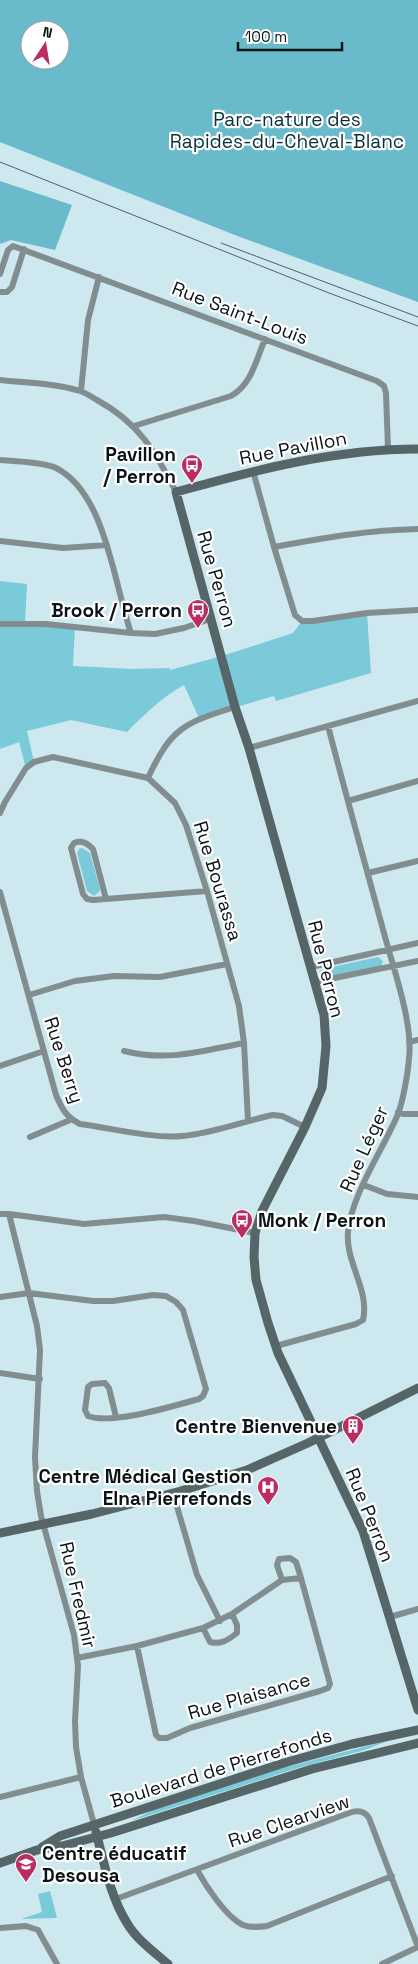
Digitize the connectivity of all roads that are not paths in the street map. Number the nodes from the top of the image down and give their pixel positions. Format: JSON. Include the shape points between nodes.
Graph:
{"nodes":[{"id":1,"x":24,"y":249,"type":"junction"},
{"id":2,"x":0,"y":274,"type":"edge"},
{"id":3,"x":99,"y":277,"type":"junction"},
{"id":4,"x":0,"y":292,"type":"edge"},
{"id":5,"x":265,"y":339,"type":"junction"},
{"id":6,"x":0,"y":380,"type":"edge"},
{"id":7,"x":81,"y":391,"type":"junction"},
{"id":8,"x":134,"y":426,"type":"junction"},
{"id":9,"x":388,"y":449,"type":"junction"},
{"id":10,"x":418,"y":449,"type":"edge"},
{"id":11,"x":0,"y":460,"type":"edge"},
{"id":12,"x":253,"y":471,"type":"junction"},
{"id":13,"x":176,"y":492,"type":"junction"},
{"id":14,"x":418,"y":529,"type":"edge"},
{"id":15,"x":0,"y":541,"type":"edge"},
{"id":16,"x":106,"y":546,"type":"junction"},
{"id":17,"x":274,"y":547,"type":"junction"},
{"id":18,"x":418,"y":610,"type":"edge"},
{"id":19,"x":210,"y":619,"type":"junction"},
{"id":20,"x":0,"y":624,"type":"edge"},
{"id":21,"x":131,"y":633,"type":"junction"},
{"id":22,"x":418,"y":701,"type":"edge"},
{"id":23,"x":235,"y":707,"type":"junction"},
{"id":24,"x":328,"y":726,"type":"junction"},
{"id":25,"x":248,"y":748,"type":"junction"},
{"id":26,"x":148,"y":778,"type":"junction"},
{"id":27,"x":418,"y":781,"type":"edge"},
{"id":28,"x":2,"y":801,"type":"edge"},
{"id":29,"x":348,"y":801,"type":"junction"},
{"id":30,"x":0,"y":813,"type":"edge"},
{"id":31,"x":418,"y":861,"type":"edge"},
{"id":32,"x":368,"y":873,"type":"junction"},
{"id":33,"x":207,"y":891,"type":"junction"},
{"id":34,"x":0,"y":892,"type":"edge"},
{"id":35,"x":106,"y":899,"type":"junction"},
{"id":36,"x":418,"y":943,"type":"edge"},
{"id":37,"x":388,"y":950,"type":"junction"},
{"id":38,"x":418,"y":961,"type":"edge"},
{"id":39,"x":227,"y":964,"type":"junction"},
{"id":40,"x":311,"y":967,"type":"junction"},
{"id":41,"x":393,"y":967,"type":"junction"},
{"id":42,"x":315,"y":982,"type":"junction"},
{"id":43,"x":28,"y":995,"type":"junction"},
{"id":44,"x":418,"y":1040,"type":"edge"},
{"id":45,"x":409,"y":1042,"type":"junction"},
{"id":46,"x":244,"y":1043,"type":"junction"},
{"id":47,"x":44,"y":1051,"type":"junction"},
{"id":48,"x":124,"y":1051,"type":"dead end"},
{"id":49,"x":0,"y":1066,"type":"edge"},
{"id":50,"x":398,"y":1112,"type":"junction"},
{"id":51,"x":418,"y":1114,"type":"edge"},
{"id":52,"x":70,"y":1120,"type":"junction"},
{"id":53,"x":248,"y":1121,"type":"junction"},
{"id":54,"x":304,"y":1127,"type":"junction"},
{"id":55,"x":30,"y":1137,"type":"dead end"},
{"id":56,"x":364,"y":1185,"type":"junction"},
{"id":57,"x":418,"y":1197,"type":"edge"},
{"id":58,"x":0,"y":1214,"type":"edge"},
{"id":59,"x":8,"y":1214,"type":"junction"},
{"id":60,"x":256,"y":1233,"type":"junction"},
{"id":61,"x":29,"y":1293,"type":"junction"},
{"id":62,"x":0,"y":1297,"type":"edge"},
{"id":63,"x":276,"y":1346,"type":"junction"},
{"id":64,"x":0,"y":1373,"type":"edge"},
{"id":65,"x":40,"y":1379,"type":"junction"},
{"id":66,"x":418,"y":1388,"type":"edge"},
{"id":67,"x":116,"y":1417,"type":"junction"},
{"id":68,"x":319,"y":1438,"type":"junction"},
{"id":69,"x":173,"y":1493,"type":"junction"},
{"id":70,"x":44,"y":1525,"type":"junction"},
{"id":71,"x":0,"y":1533,"type":"edge"},
{"id":72,"x":301,"y":1578,"type":"junction"},
{"id":73,"x":282,"y":1580,"type":"junction"},
{"id":74,"x":418,"y":1609,"type":"edge"},
{"id":75,"x":232,"y":1614,"type":"junction"},
{"id":76,"x":390,"y":1617,"type":"junction"},
{"id":77,"x":220,"y":1621,"type":"junction"},
{"id":78,"x":203,"y":1628,"type":"junction"},
{"id":79,"x":137,"y":1646,"type":"junction"},
{"id":80,"x":77,"y":1658,"type":"junction"},
{"id":81,"x":418,"y":1710,"type":"edge"},
{"id":82,"x":418,"y":1730,"type":"edge"},
{"id":83,"x":418,"y":1743,"type":"edge"},
{"id":84,"x":81,"y":1777,"type":"junction"},
{"id":85,"x":0,"y":1797,"type":"edge"},
{"id":86,"x":94,"y":1824,"type":"junction"},
{"id":87,"x":97,"y":1836,"type":"junction"},
{"id":88,"x":38,"y":1850,"type":"junction"},
{"id":89,"x":0,"y":1863,"type":"edge"},
{"id":90,"x":197,"y":1870,"type":"junction"},
{"id":91,"x":392,"y":1876,"type":"junction"},
{"id":92,"x":116,"y":1899,"type":"junction"},
{"id":93,"x":0,"y":1928,"type":"edge"},
{"id":94,"x":418,"y":1947,"type":"edge"},
{"id":95,"x":57,"y":1964,"type":"edge"},
{"id":96,"x":168,"y":1964,"type":"edge"},
{"id":97,"x":382,"y":1964,"type":"edge"}],
"edges":[{"from":1,"to":2,"type":"street","via":[[13,246],[8,250]]},
{"from":1,"to":3,"type":"street","name":"Rue Saint-Louis"},
{"from":1,"to":4,"type":"street","via":[[12,288]]},
{"from":3,"to":5,"type":"street","name":"Rue Saint-Louis"},
{"from":3,"to":7,"type":"street","via":[[88,320]]},
{"from":5,"to":8,"type":"street","via":[[248,382],[240,391]]},
{"from":5,"to":9,"type":"street","name":"Rue Saint-Louis","via":[[384,386]]},
{"from":6,"to":7,"type":"street","name":"Rue Perron"},
{"from":7,"to":8,"type":"street","name":"Rue Perron","via":[[110,407]]},
{"from":8,"to":13,"type":"street","name":"Rue Perron","via":[[156,453]]},
{"from":9,"to":10,"type":"street","name":"Rue Pavillon"},
{"from":9,"to":12,"type":"street","name":"Rue Pavillon","via":[[314,458]]},
{"from":11,"to":16,"type":"street","via":[[54,467],[68,475],[95,511]]},
{"from":12,"to":13,"type":"street","name":"Rue Pavillon"},
{"from":12,"to":17,"type":"street"},
{"from":13,"to":19,"type":"street","name":"Rue Perron"},
{"from":14,"to":17,"type":"street","via":[[384,530]]},
{"from":15,"to":16,"type":"street","via":[[64,548]]},
{"from":16,"to":21,"type":"street"},
{"from":17,"to":18,"type":"street","via":[[295,615],[302,621]]},
{"from":19,"to":21,"type":"street","via":[[155,634]]},
{"from":19,"to":23,"type":"street","name":"Rue Perron"},
{"from":20,"to":21,"type":"street","via":[[46,624]]},
{"from":22,"to":24,"type":"street"},
{"from":23,"to":25,"type":"street","name":"Rue Perron"},
{"from":23,"to":26,"type":"street","via":[[199,718],[174,735],[159,754]]},
{"from":24,"to":25,"type":"street"},
{"from":24,"to":29,"type":"street","name":"Rue Léger"},
{"from":25,"to":40,"type":"street","name":"Rue Perron"},
{"from":26,"to":28,"type":"street","via":[[53,757],[34,762],[22,772]]},
{"from":26,"to":33,"type":"street","name":"Rue Bourassa","via":[[175,803],[186,825]]},
{"from":27,"to":29,"type":"street"},
{"from":28,"to":30,"type":"street"},
{"from":29,"to":32,"type":"street","name":"Rue Léger"},
{"from":31,"to":32,"type":"street"},
{"from":32,"to":37,"type":"street","name":"Rue Léger"},
{"from":33,"to":35,"type":"street"},
{"from":33,"to":39,"type":"street","name":"Rue Bourassa"},
{"from":34,"to":43,"type":"street","name":"Rue Berry"},
{"from":35,"to":35,"type":"street","via":[[92,849],[80,841],[74,843],[71,848],[83,894],[87,899]]},
{"from":36,"to":37,"type":"street"},
{"from":37,"to":40,"type":"street"},
{"from":37,"to":41,"type":"street","name":"Rue Léger"},
{"from":38,"to":41,"type":"street"},
{"from":39,"to":43,"type":"street","via":[[160,977],[114,976],[75,982]]},
{"from":39,"to":46,"type":"street","name":"Rue Bourassa","via":[[239,1006]]},
{"from":40,"to":42,"type":"street","name":"Rue Perron"},
{"from":41,"to":42,"type":"street"},
{"from":41,"to":45,"type":"street","name":"Rue Léger"},
{"from":42,"to":54,"type":"street","name":"Rue Perron","via":[[324,1015],[326,1046],[322,1088]]},
{"from":43,"to":47,"type":"street","name":"Rue Berry"},
{"from":44,"to":45,"type":"street"},
{"from":45,"to":50,"type":"street","name":"Rue Léger","via":[[410,1058]]},
{"from":46,"to":48,"type":"street","via":[[170,1057]]},
{"from":46,"to":53,"type":"street","name":"Rue Bourassa"},
{"from":47,"to":49,"type":"street"},
{"from":47,"to":52,"type":"street","name":"Rue Berry","via":[[56,1095]]},
{"from":50,"to":51,"type":"street"},
{"from":50,"to":56,"type":"street","name":"Rue Léger"},
{"from":52,"to":53,"type":"street","name":"Rue Berry","via":[[156,1135],[182,1136]]},
{"from":52,"to":55,"type":"street"},
{"from":53,"to":54,"type":"street","name":"Rue Berry","via":[[273,1115]]},
{"from":54,"to":60,"type":"street","name":"Rue Perron","via":[[262,1211]]},
{"from":56,"to":57,"type":"street","via":[[387,1194]]},
{"from":56,"to":63,"type":"street","name":"Rue Léger","via":[[348,1233],[349,1251],[364,1302],[363,1320]]},
{"from":58,"to":59,"type":"street"},
{"from":59,"to":60,"type":"street","via":[[84,1224],[164,1217]]},
{"from":59,"to":61,"type":"street","name":"Rue Fredmir"},
{"from":60,"to":63,"type":"street","name":"Rue Perron","via":[[256,1280]]},
{"from":61,"to":62,"type":"street"},
{"from":61,"to":65,"type":"street","name":"Rue Fredmir","via":[[38,1326]]},
{"from":61,"to":67,"type":"street","via":[[93,1301],[166,1296],[183,1310],[206,1389],[203,1396],[199,1400],[146,1413]]},
{"from":63,"to":68,"type":"street","name":"Rue Perron"},
{"from":64,"to":65,"type":"street"},
{"from":65,"to":70,"type":"street","name":"Rue Fredmir","via":[[35,1470]]},
{"from":66,"to":68,"type":"street"},
{"from":67,"to":67,"type":"street","via":[[88,1416],[85,1410],[88,1387],[106,1383]]},
{"from":68,"to":69,"type":"street","via":[[254,1468]]},
{"from":68,"to":76,"type":"street","name":"Rue Perron","via":[[363,1531]]},
{"from":69,"to":70,"type":"street"},
{"from":69,"to":77,"type":"street","via":[[195,1570]]},
{"from":70,"to":71,"type":"street"},
{"from":70,"to":80,"type":"street","name":"Rue Fredmir","via":[[72,1623]]},
{"from":72,"to":73,"type":"street"},
{"from":72,"to":73,"type":"street","name":"Rue Plaisance","via":[[296,1562],[290,1558],[280,1559],[277,1565]]},
{"from":72,"to":79,"type":"street","name":"Rue Plaisance","via":[[329,1676],[330,1684],[325,1689],[159,1738]]},
{"from":73,"to":75,"type":"street"},
{"from":74,"to":76,"type":"street"},
{"from":75,"to":77,"type":"street"},
{"from":75,"to":78,"type":"street","via":[[237,1632],[227,1641],[210,1642]]},
{"from":76,"to":81,"type":"street","name":"Rue Perron"},
{"from":77,"to":78,"type":"street"},
{"from":78,"to":79,"type":"street"},
{"from":79,"to":80,"type":"street"},
{"from":80,"to":84,"type":"street","name":"Rue Fredmir","via":[[74,1727]]},
{"from":82,"to":86,"type":"street","name":"Boulevard de Pierrefonds","via":[[287,1762]]},
{"from":83,"to":87,"type":"street","name":"Boulevard de Pierrefonds","via":[[312,1768]]},
{"from":84,"to":85,"type":"street"},
{"from":84,"to":86,"type":"street","name":"Rue Fredmir"},
{"from":86,"to":87,"type":"street","name":"Rue Fredmir"},
{"from":86,"to":88,"type":"street","name":"Boulevard de Pierrefonds","via":[[60,1836]]},
{"from":87,"to":88,"type":"street","name":"Boulevard de Pierrefonds"},
{"from":87,"to":92,"type":"street","name":"Rue Fredmir"},
{"from":88,"to":89,"type":"street","name":"Boulevard de Pierrefonds"},
{"from":90,"to":91,"type":"street","via":[[207,1888],[230,1914],[242,1925],[254,1928],[267,1926]]},
{"from":90,"to":91,"type":"street","name":"Rue Clearview","via":[[359,1811],[369,1818]]},
{"from":90,"to":92,"type":"street","name":"Rue Clearview"},
{"from":91,"to":94,"type":"street","name":"Rue Clearview"},
{"from":92,"to":96,"type":"street","name":"Rue Fredmir","via":[[133,1932]]},
{"from":93,"to":95,"type":"street","via":[[26,1926],[38,1930]]},
{"from":94,"to":97,"type":"street"}]}
